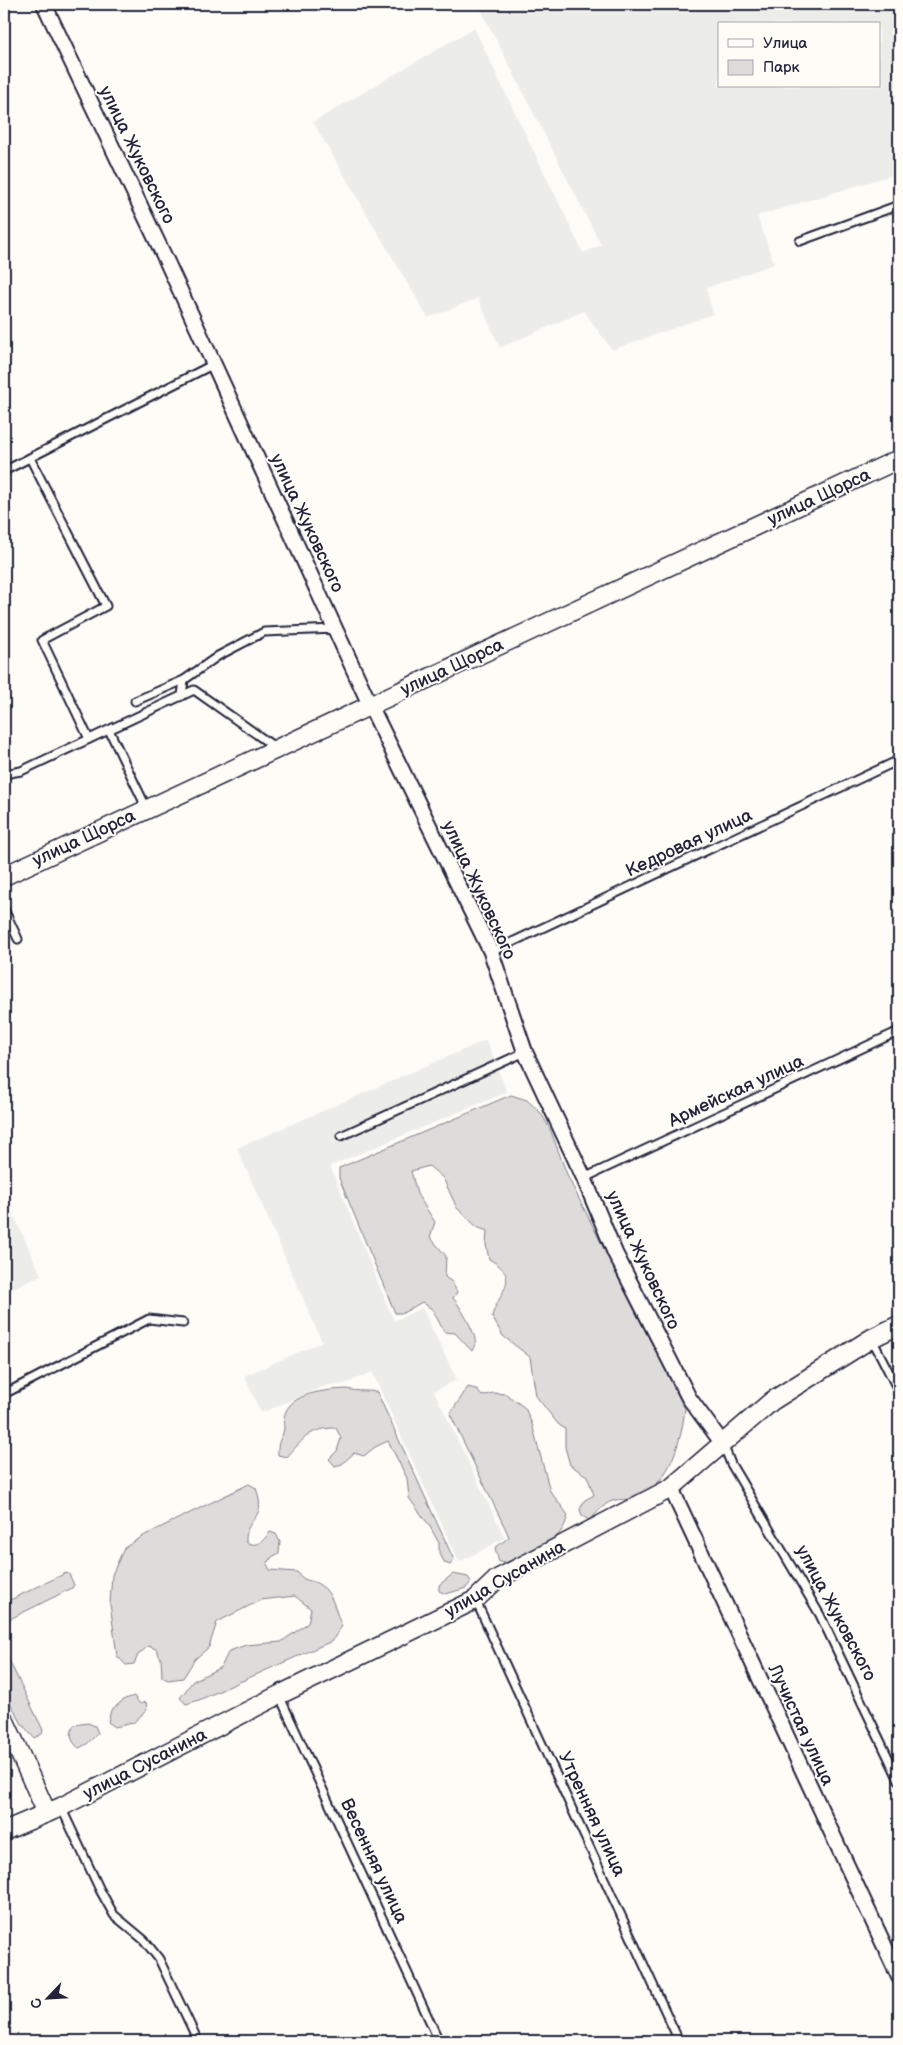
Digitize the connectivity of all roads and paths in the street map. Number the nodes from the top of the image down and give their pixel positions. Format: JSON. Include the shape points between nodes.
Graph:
{"nodes":[{"id":1,"x":44,"y":4,"type":"edge"},
{"id":2,"x":899,"y":206,"type":"edge"},
{"id":3,"x":800,"y":241,"type":"dead end"},
{"id":4,"x":212,"y":365,"type":"junction"},
{"id":5,"x":30,"y":458,"type":"junction"},
{"id":6,"x":899,"y":459,"type":"edge"},
{"id":7,"x":4,"y":471,"type":"edge"},
{"id":8,"x":335,"y":629,"type":"junction"},
{"id":9,"x":184,"y":680,"type":"junction"},
{"id":10,"x":182,"y":696,"type":"junction"},
{"id":11,"x":135,"y":701,"type":"dead end"},
{"id":12,"x":370,"y":705,"type":"junction"},
{"id":13,"x":109,"y":730,"type":"junction"},
{"id":14,"x":89,"y":739,"type":"junction"},
{"id":15,"x":276,"y":749,"type":"junction"},
{"id":16,"x":899,"y":760,"type":"edge"},
{"id":17,"x":4,"y":774,"type":"edge"},
{"id":18,"x":147,"y":809,"type":"junction"},
{"id":19,"x":4,"y":876,"type":"edge"},
{"id":20,"x":4,"y":909,"type":"edge"},
{"id":21,"x":18,"y":940,"type":"dead end"},
{"id":22,"x":490,"y":952,"type":"junction"},
{"id":23,"x":899,"y":1031,"type":"edge"},
{"id":24,"x":525,"y":1052,"type":"junction"},
{"id":25,"x":342,"y":1136,"type":"dead end"},
{"id":26,"x":584,"y":1178,"type":"junction"},
{"id":27,"x":183,"y":1323,"type":"dead end"},
{"id":28,"x":899,"y":1325,"type":"edge"},
{"id":29,"x":872,"y":1338,"type":"junction"},
{"id":30,"x":899,"y":1392,"type":"edge"},
{"id":31,"x":4,"y":1394,"type":"edge"},
{"id":32,"x":723,"y":1444,"type":"junction"},
{"id":33,"x":671,"y":1488,"type":"junction"},
{"id":34,"x":475,"y":1600,"type":"junction"},
{"id":35,"x":279,"y":1695,"type":"junction"},
{"id":36,"x":4,"y":1719,"type":"edge"},
{"id":37,"x":899,"y":1780,"type":"edge"},
{"id":38,"x":54,"y":1810,"type":"junction"},
{"id":39,"x":4,"y":1831,"type":"edge"},
{"id":40,"x":899,"y":1977,"type":"edge"},
{"id":41,"x":198,"y":2041,"type":"edge"},
{"id":42,"x":439,"y":2041,"type":"edge"},
{"id":43,"x":679,"y":2041,"type":"edge"}],
"edges":[{"from":1,"to":4,"type":"street","name":"улица Жуковского","via":[[167,262]]},
{"from":2,"to":3,"type":"lane"},
{"from":4,"to":5,"type":"lane"},
{"from":4,"to":8,"type":"street","name":"улица Жуковского"},
{"from":5,"to":7,"type":"lane"},
{"from":5,"to":14,"type":"lane","via":[[106,606],[42,640]]},
{"from":6,"to":12,"type":"street","name":"улица Щорса"},
{"from":8,"to":9,"type":"lane","via":[[264,632],[218,656]]},
{"from":8,"to":12,"type":"street","name":"улица Жуковского"},
{"from":9,"to":10,"type":"lane"},
{"from":9,"to":11,"type":"lane"},
{"from":10,"to":13,"type":"lane"},
{"from":10,"to":15,"type":"lane","via":[[194,690]]},
{"from":12,"to":15,"type":"street","name":"улица Щорса"},
{"from":12,"to":22,"type":"street","name":"улица Жуковского"},
{"from":13,"to":14,"type":"lane"},
{"from":13,"to":18,"type":"lane"},
{"from":14,"to":17,"type":"lane","via":[[21,771]]},
{"from":15,"to":18,"type":"street","name":"улица Щорса"},
{"from":16,"to":22,"type":"lane","name":"Кедровая улица"},
{"from":18,"to":19,"type":"street","name":"улица Щорса"},
{"from":20,"to":21,"type":"lane"},
{"from":22,"to":24,"type":"street","name":"улица Жуковского"},
{"from":23,"to":26,"type":"lane","name":"Армейская улица"},
{"from":24,"to":25,"type":"lane"},
{"from":24,"to":26,"type":"street","name":"улица Жуковского"},
{"from":26,"to":32,"type":"street","name":"улица Жуковского","via":[[615,1253],[689,1398]]},
{"from":27,"to":31,"type":"lane","via":[[149,1319]]},
{"from":28,"to":29,"type":"street","name":"улица Сусанина"},
{"from":29,"to":30,"type":"lane"},
{"from":29,"to":32,"type":"street","name":"улица Сусанина","via":[[772,1401]]},
{"from":32,"to":33,"type":"street","name":"улица Сусанина"},
{"from":32,"to":37,"type":"lane","name":"улица Жуковского","via":[[731,1464],[820,1615]]},
{"from":33,"to":34,"type":"street","name":"улица Сусанина","via":[[496,1579]]},
{"from":33,"to":40,"type":"street","name":"Лучистая улица"},
{"from":34,"to":35,"type":"street","name":"улица Сусанина"},
{"from":34,"to":43,"type":"lane","name":"Утренняя улица"},
{"from":35,"to":38,"type":"street","name":"улица Сусанина"},
{"from":35,"to":42,"type":"lane","name":"Весенняя улица"},
{"from":36,"to":38,"type":"street"},
{"from":38,"to":39,"type":"street","name":"улица Сусанина"},
{"from":38,"to":41,"type":"lane","via":[[114,1915],[144,1940],[159,1959]]}]}
